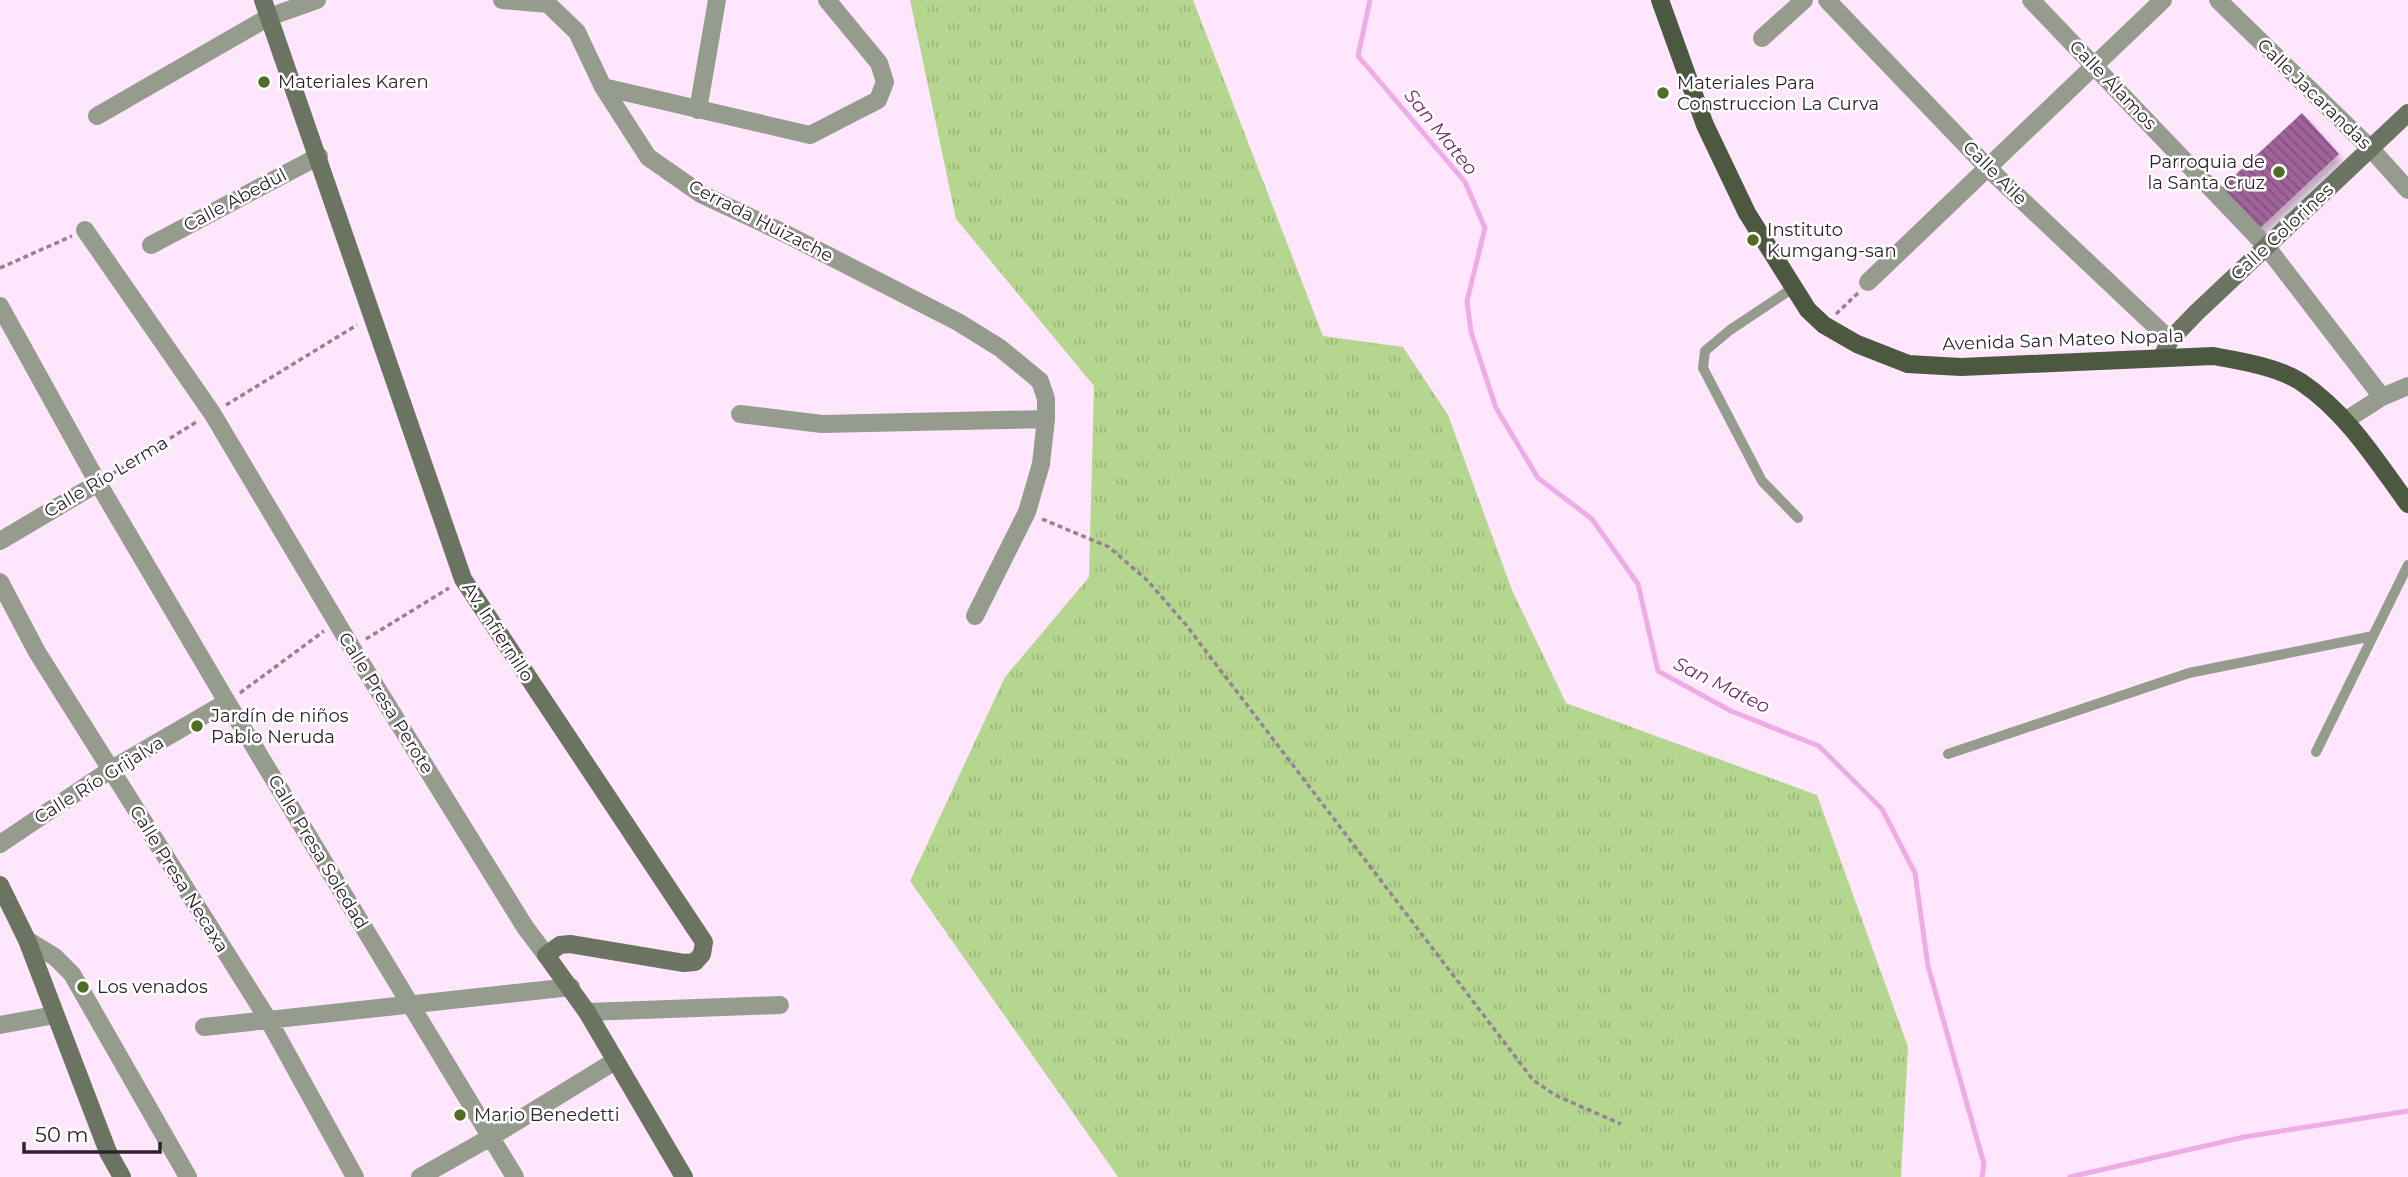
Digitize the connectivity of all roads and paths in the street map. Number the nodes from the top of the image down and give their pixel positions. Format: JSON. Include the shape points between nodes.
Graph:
{"nodes":[{"id":1,"x":317,"y":0,"type":"edge"},
{"id":2,"x":502,"y":0,"type":"edge"},
{"id":3,"x":718,"y":0,"type":"edge"},
{"id":4,"x":827,"y":0,"type":"edge"},
{"id":5,"x":1660,"y":0,"type":"edge"},
{"id":6,"x":1804,"y":0,"type":"edge"},
{"id":7,"x":1827,"y":0,"type":"edge"},
{"id":8,"x":2031,"y":0,"type":"edge"},
{"id":9,"x":2163,"y":0,"type":"edge"},
{"id":10,"x":2217,"y":0,"type":"edge"},
{"id":11,"x":266,"y":9,"type":"edge"},
{"id":12,"x":1762,"y":38,"type":"dead end"},
{"id":13,"x":2096,"y":66,"type":"junction"},
{"id":14,"x":603,"y":87,"type":"junction"},
{"id":15,"x":698,"y":110,"type":"junction"},
{"id":16,"x":2408,"y":113,"type":"edge"},
{"id":17,"x":97,"y":116,"type":"dead end"},
{"id":18,"x":2371,"y":149,"type":"junction"},
{"id":19,"x":318,"y":156,"type":"junction"},
{"id":20,"x":1989,"y":169,"type":"junction"},
{"id":21,"x":2408,"y":190,"type":"edge"},
{"id":22,"x":85,"y":230,"type":"joint"},
{"id":23,"x":151,"y":245,"type":"dead end"},
{"id":24,"x":2266,"y":246,"type":"junction"},
{"id":25,"x":0,"y":268,"type":"edge"},
{"id":26,"x":1868,"y":282,"type":"joint"},
{"id":27,"x":1793,"y":288,"type":"junction"},
{"id":28,"x":0,"y":306,"type":"edge"},
{"id":29,"x":370,"y":316,"type":"junction"},
{"id":30,"x":1824,"y":325,"type":"junction"},
{"id":31,"x":2170,"y":340,"type":"junction"},
{"id":32,"x":2162,"y":357,"type":"junction"},
{"id":33,"x":2408,"y":386,"type":"edge"},
{"id":34,"x":2382,"y":397,"type":"junction"},
{"id":35,"x":212,"y":413,"type":"junction"},
{"id":36,"x":740,"y":414,"type":"dead end"},
{"id":37,"x":1046,"y":419,"type":"junction"},
{"id":38,"x":2346,"y":420,"type":"junction"},
{"id":39,"x":98,"y":483,"type":"junction"},
{"id":40,"x":2408,"y":504,"type":"edge"},
{"id":41,"x":1027,"y":512,"type":"junction"},
{"id":42,"x":1798,"y":518,"type":"dead end"},
{"id":43,"x":0,"y":541,"type":"edge"},
{"id":44,"x":2408,"y":565,"type":"edge"},
{"id":45,"x":463,"y":579,"type":"junction"},
{"id":46,"x":0,"y":582,"type":"edge"},
{"id":47,"x":975,"y":616,"type":"dead end"},
{"id":48,"x":337,"y":622,"type":"junction"},
{"id":49,"x":2373,"y":636,"type":"junction"},
{"id":50,"x":352,"y":648,"type":"junction"},
{"id":51,"x":227,"y":702,"type":"junction"},
{"id":52,"x":2316,"y":752,"type":"dead end"},
{"id":53,"x":1948,"y":754,"type":"dead end"},
{"id":54,"x":110,"y":770,"type":"junction"},
{"id":55,"x":0,"y":844,"type":"edge"},
{"id":56,"x":0,"y":886,"type":"edge"},
{"id":57,"x":27,"y":940,"type":"junction"},
{"id":58,"x":546,"y":955,"type":"junction"},
{"id":59,"x":571,"y":987,"type":"junction"},
{"id":60,"x":409,"y":1004,"type":"junction"},
{"id":61,"x":780,"y":1005,"type":"dead end"},
{"id":62,"x":587,"y":1012,"type":"junction"},
{"id":63,"x":55,"y":1015,"type":"junction"},
{"id":64,"x":269,"y":1021,"type":"junction"},
{"id":65,"x":0,"y":1025,"type":"edge"},
{"id":66,"x":204,"y":1027,"type":"dead end"},
{"id":67,"x":615,"y":1061,"type":"junction"},
{"id":68,"x":1621,"y":1124,"type":"dead end"},
{"id":69,"x":491,"y":1137,"type":"junction"},
{"id":70,"x":122,"y":1177,"type":"edge"},
{"id":71,"x":188,"y":1177,"type":"edge"},
{"id":72,"x":355,"y":1177,"type":"edge"},
{"id":73,"x":420,"y":1177,"type":"edge"},
{"id":74,"x":515,"y":1177,"type":"edge"},
{"id":75,"x":684,"y":1177,"type":"edge"}],
"edges":[{"from":1,"to":11,"type":"street"},
{"from":2,"to":14,"type":"street","name":"Cerrada Huizache","via":[[548,4],[577,33]]},
{"from":3,"to":15,"type":"street"},
{"from":4,"to":15,"type":"street","via":[[879,62],[885,82],[878,100],[810,135]]},
{"from":5,"to":27,"type":"main road","name":"Avenida San Mateo Nopala","via":[[1705,125],[1747,212]]},
{"from":6,"to":12,"type":"street"},
{"from":7,"to":20,"type":"street","name":"Calle Aile"},
{"from":8,"to":13,"type":"street","name":"Calle Álamos"},
{"from":9,"to":13,"type":"street"},
{"from":10,"to":18,"type":"street","name":"Calle Jacarandas"},
{"from":11,"to":17,"type":"street"},
{"from":11,"to":19,"type":"street","name":"Av. Infiernillo"},
{"from":13,"to":20,"type":"street"},
{"from":13,"to":24,"type":"street","name":"Calle Álamos"},
{"from":14,"to":15,"type":"street"},
{"from":14,"to":37,"type":"street","name":"Cerrada Huizache","via":[[648,157],[701,194],[958,322],[1000,348],[1040,381]]},
{"from":16,"to":18,"type":"street","name":"Calle Colorines"},
{"from":18,"to":21,"type":"street","name":"Calle Jacarandas"},
{"from":18,"to":24,"type":"street","name":"Calle Colorines"},
{"from":19,"to":23,"type":"street","name":"Calle Abedul"},
{"from":19,"to":29,"type":"street","name":"Av. Infiernillo"},
{"from":20,"to":26,"type":"street"},
{"from":20,"to":31,"type":"street","name":"Calle Aile"},
{"from":22,"to":25,"type":"path"},
{"from":22,"to":35,"type":"street","name":"Calle Presa Perote"},
{"from":24,"to":31,"type":"street","name":"Calle Colorines"},
{"from":24,"to":34,"type":"street","name":"Calle Álamos"},
{"from":26,"to":30,"type":"path"},
{"from":27,"to":30,"type":"main road","name":"Avenida San Mateo Nopala"},
{"from":27,"to":42,"type":"lane","via":[[1705,351],[1703,368],[1762,481]]},
{"from":28,"to":39,"type":"street","name":"Calle Presa Soledad"},
{"from":29,"to":35,"type":"path","name":"Calle Río Lerma"},
{"from":29,"to":45,"type":"street","name":"Av. Infiernillo"},
{"from":30,"to":32,"type":"main road","name":"Avenida San Mateo Nopala","via":[[1908,364],[1961,367]]},
{"from":31,"to":32,"type":"street","name":"Calle Colorines"},
{"from":32,"to":38,"type":"main road","name":"Avenida San Mateo Nopala","via":[[2213,356],[2252,363],[2300,381]]},
{"from":33,"to":34,"type":"street"},
{"from":34,"to":38,"type":"street"},
{"from":35,"to":39,"type":"path","name":"Calle Río Lerma"},
{"from":35,"to":48,"type":"street","name":"Calle Presa Perote"},
{"from":36,"to":37,"type":"street","via":[[822,424]]},
{"from":37,"to":41,"type":"street","name":"Cerrada Huizache","via":[[1041,464]]},
{"from":38,"to":40,"type":"main road","name":"Avenida San Mateo Nopala"},
{"from":39,"to":43,"type":"street","name":"Calle Río Lerma"},
{"from":39,"to":51,"type":"street","name":"Calle Presa Soledad"},
{"from":41,"to":47,"type":"street","name":"Cerrada Huizache"},
{"from":41,"to":68,"type":"path","via":[[1109,547],[1148,581],[1533,1080],[1555,1095]]},
{"from":44,"to":49,"type":"lane"},
{"from":45,"to":50,"type":"path"},
{"from":45,"to":58,"type":"street","name":"Av. Infiernillo","via":[[704,942],[695,962],[684,963],[570,944]]},
{"from":46,"to":54,"type":"street","name":"Calle Presa Necaxa"},
{"from":48,"to":50,"type":"street","name":"Calle Presa Perote"},
{"from":48,"to":51,"type":"path"},
{"from":49,"to":52,"type":"lane"},
{"from":49,"to":53,"type":"lane","via":[[2189,673]]},
{"from":50,"to":58,"type":"street","name":"Calle Presa Perote"},
{"from":51,"to":54,"type":"street","name":"Calle Río Grijalva"},
{"from":51,"to":60,"type":"street","name":"Calle Presa Soledad"},
{"from":54,"to":55,"type":"street","name":"Calle Río Grijalva"},
{"from":54,"to":64,"type":"street","name":"Calle Presa Necaxa"},
{"from":56,"to":57,"type":"street"},
{"from":57,"to":63,"type":"street"},
{"from":57,"to":71,"type":"street","via":[[72,974]]},
{"from":58,"to":59,"type":"street","name":"Calle Presa Perote"},
{"from":59,"to":60,"type":"street"},
{"from":59,"to":62,"type":"street","name":"Calle Presa Perote"},
{"from":60,"to":64,"type":"street"},
{"from":60,"to":69,"type":"street","name":"Calle Presa Soledad"},
{"from":61,"to":62,"type":"street"},
{"from":62,"to":67,"type":"street","name":"Calle Presa Perote"},
{"from":63,"to":65,"type":"street"},
{"from":63,"to":70,"type":"street"},
{"from":64,"to":66,"type":"street"},
{"from":64,"to":72,"type":"street","name":"Calle Presa Necaxa"},
{"from":67,"to":69,"type":"street"},
{"from":67,"to":75,"type":"street","name":"Calle Presa Perote"},
{"from":69,"to":73,"type":"street"},
{"from":69,"to":74,"type":"street","name":"Calle Presa Soledad"}]}
